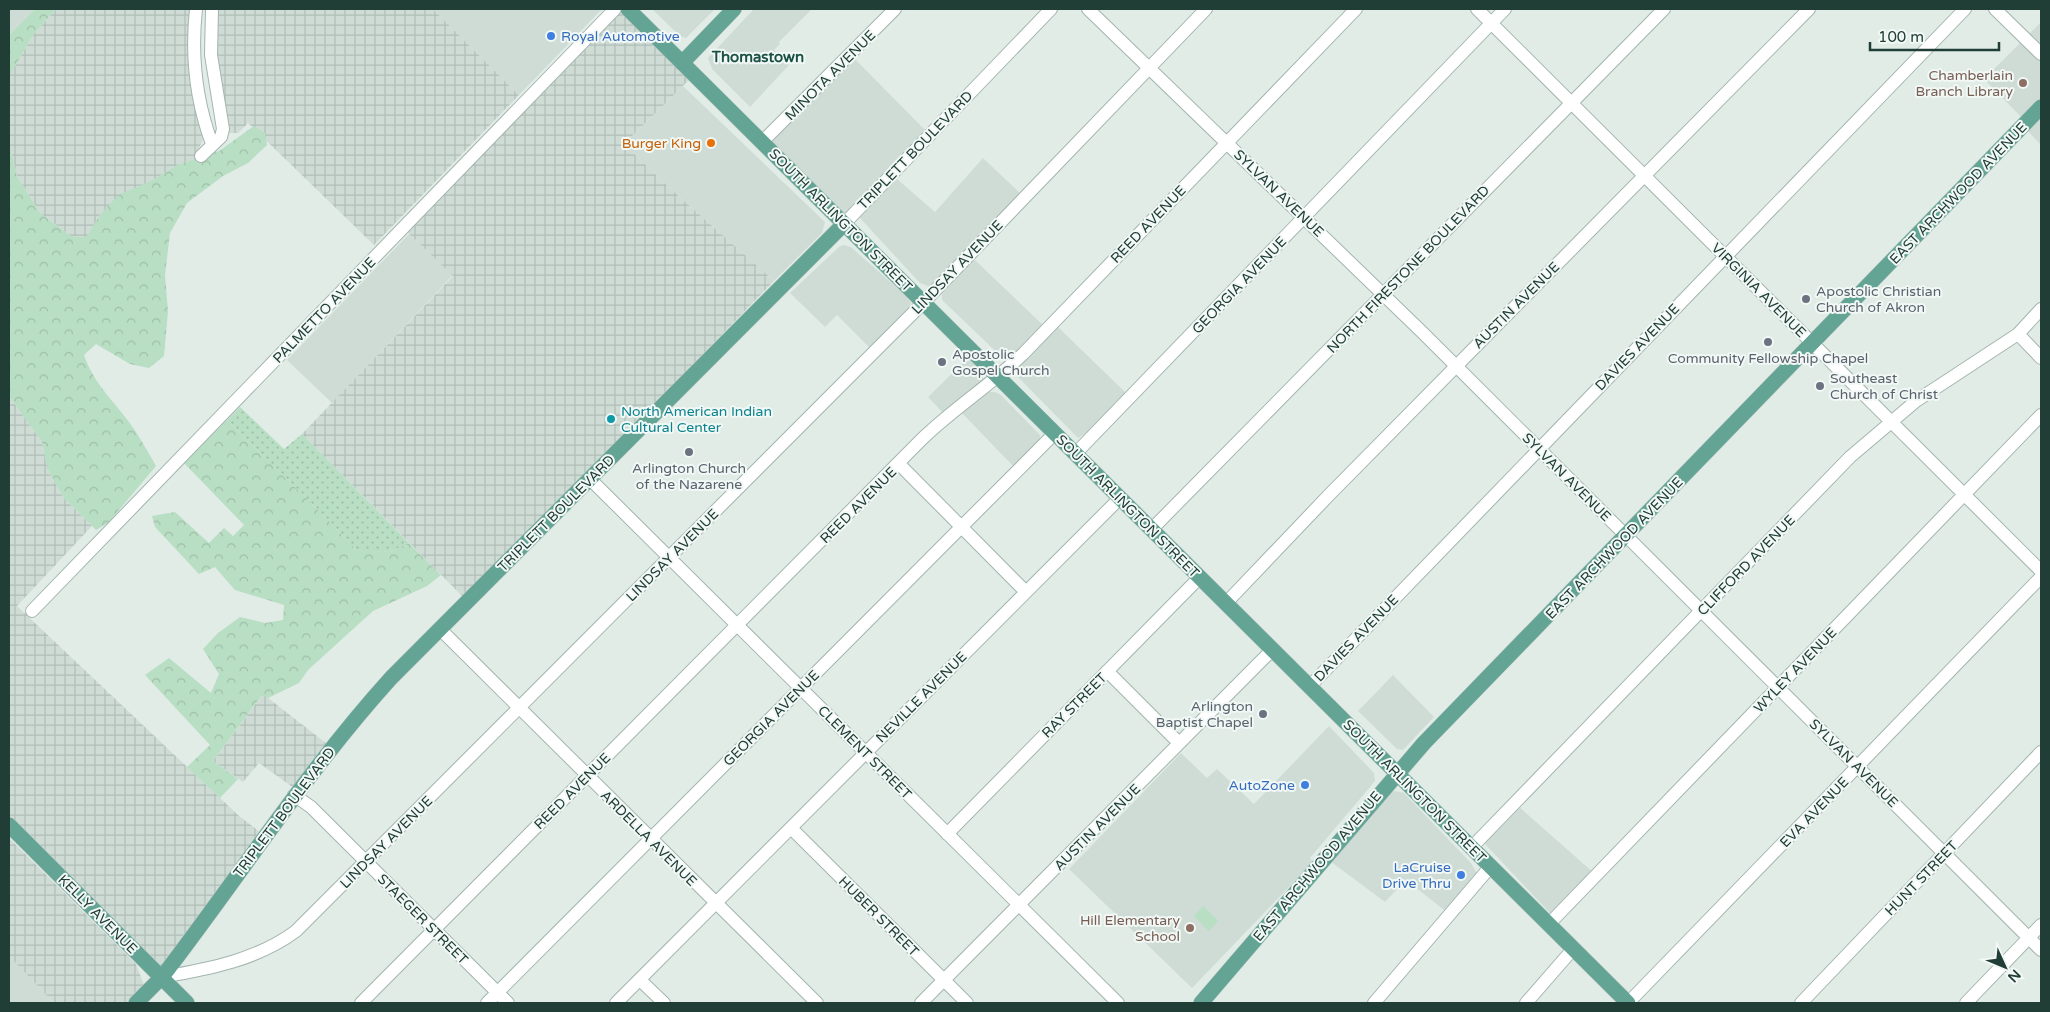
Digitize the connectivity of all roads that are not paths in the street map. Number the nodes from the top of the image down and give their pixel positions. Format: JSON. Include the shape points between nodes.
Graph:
{"nodes":[{"id":1,"x":196,"y":9,"type":"edge"},
{"id":2,"x":212,"y":9,"type":"edge"},
{"id":3,"x":615,"y":9,"type":"edge"},
{"id":4,"x":628,"y":9,"type":"edge"},
{"id":5,"x":734,"y":9,"type":"edge"},
{"id":6,"x":895,"y":9,"type":"edge"},
{"id":7,"x":1051,"y":9,"type":"edge"},
{"id":8,"x":1088,"y":9,"type":"edge"},
{"id":9,"x":1206,"y":9,"type":"edge"},
{"id":10,"x":1356,"y":9,"type":"edge"},
{"id":11,"x":1477,"y":9,"type":"edge"},
{"id":12,"x":1505,"y":9,"type":"edge"},
{"id":13,"x":1664,"y":9,"type":"edge"},
{"id":14,"x":1809,"y":9,"type":"edge"},
{"id":15,"x":1965,"y":9,"type":"edge"},
{"id":16,"x":1995,"y":9,"type":"edge"},
{"id":17,"x":1491,"y":23,"type":"junction"},
{"id":18,"x":2041,"y":54,"type":"edge"},
{"id":19,"x":682,"y":63,"type":"junction"},
{"id":20,"x":1150,"y":68,"type":"junction"},
{"id":21,"x":1572,"y":102,"type":"junction"},
{"id":22,"x":2041,"y":106,"type":"edge"},
{"id":23,"x":763,"y":141,"type":"junction"},
{"id":24,"x":1227,"y":142,"type":"junction"},
{"id":25,"x":212,"y":144,"type":"junction"},
{"id":26,"x":201,"y":156,"type":"dead end"},
{"id":27,"x":1645,"y":175,"type":"junction"},
{"id":28,"x":1305,"y":217,"type":"junction"},
{"id":29,"x":843,"y":225,"type":"junction"},
{"id":30,"x":1726,"y":257,"type":"junction"},
{"id":31,"x":1383,"y":295,"type":"junction"},
{"id":32,"x":923,"y":303,"type":"junction"},
{"id":33,"x":2041,"y":309,"type":"edge"},
{"id":34,"x":2018,"y":334,"type":"junction"},
{"id":35,"x":1813,"y":344,"type":"junction"},
{"id":36,"x":2041,"y":358,"type":"edge"},
{"id":37,"x":1456,"y":366,"type":"junction"},
{"id":38,"x":998,"y":378,"type":"junction"},
{"id":39,"x":2041,"y":415,"type":"edge"},
{"id":40,"x":1890,"y":421,"type":"junction"},
{"id":41,"x":1055,"y":433,"type":"junction"},
{"id":42,"x":1539,"y":449,"type":"junction"},
{"id":43,"x":1076,"y":454,"type":"junction"},
{"id":44,"x":899,"y":464,"type":"junction"},
{"id":45,"x":591,"y":480,"type":"junction"},
{"id":46,"x":1964,"y":495,"type":"junction"},
{"id":47,"x":1120,"y":498,"type":"junction"},
{"id":48,"x":962,"y":526,"type":"junction"},
{"id":49,"x":1152,"y":529,"type":"junction"},
{"id":50,"x":1626,"y":536,"type":"junction"},
{"id":51,"x":669,"y":557,"type":"junction"},
{"id":52,"x":2041,"y":571,"type":"edge"},
{"id":53,"x":2041,"y":576,"type":"edge"},
{"id":54,"x":1200,"y":577,"type":"junction"},
{"id":55,"x":1026,"y":592,"type":"junction"},
{"id":56,"x":1226,"y":603,"type":"junction"},
{"id":57,"x":32,"y":611,"type":"dead end"},
{"id":58,"x":1702,"y":611,"type":"junction"},
{"id":59,"x":737,"y":625,"type":"junction"},
{"id":60,"x":440,"y":629,"type":"junction"},
{"id":61,"x":1272,"y":650,"type":"junction"},
{"id":62,"x":1107,"y":671,"type":"junction"},
{"id":63,"x":1310,"y":686,"type":"junction"},
{"id":64,"x":801,"y":688,"type":"junction"},
{"id":65,"x":1778,"y":688,"type":"junction"},
{"id":66,"x":519,"y":708,"type":"junction"},
{"id":67,"x":1179,"y":743,"type":"junction"},
{"id":68,"x":2041,"y":752,"type":"edge"},
{"id":69,"x":866,"y":753,"type":"junction"},
{"id":70,"x":1857,"y":767,"type":"junction"},
{"id":71,"x":1396,"y":774,"type":"junction"},
{"id":72,"x":587,"y":776,"type":"junction"},
{"id":73,"x":294,"y":795,"type":"junction"},
{"id":74,"x":9,"y":825,"type":"edge"},
{"id":75,"x":791,"y":828,"type":"junction"},
{"id":76,"x":947,"y":834,"type":"junction"},
{"id":77,"x":650,"y":840,"type":"junction"},
{"id":78,"x":1472,"y":847,"type":"junction"},
{"id":79,"x":1945,"y":854,"type":"junction"},
{"id":80,"x":366,"y":862,"type":"junction"},
{"id":81,"x":1491,"y":866,"type":"junction"},
{"id":82,"x":716,"y":903,"type":"junction"},
{"id":83,"x":1019,"y":905,"type":"junction"},
{"id":84,"x":1549,"y":924,"type":"junction"},
{"id":85,"x":2041,"y":925,"type":"edge"},
{"id":86,"x":434,"y":930,"type":"junction"},
{"id":87,"x":2029,"y":938,"type":"junction"},
{"id":88,"x":1573,"y":948,"type":"junction"},
{"id":89,"x":2041,"y":950,"type":"edge"},
{"id":90,"x":162,"y":977,"type":"junction"},
{"id":91,"x":640,"y":980,"type":"junction"},
{"id":92,"x":944,"y":980,"type":"junction"},
{"id":93,"x":497,"y":993,"type":"junction"},
{"id":94,"x":136,"y":1003,"type":"edge"},
{"id":95,"x":187,"y":1003,"type":"edge"},
{"id":96,"x":361,"y":1003,"type":"edge"},
{"id":97,"x":487,"y":1003,"type":"edge"},
{"id":98,"x":508,"y":1003,"type":"edge"},
{"id":99,"x":616,"y":1003,"type":"edge"},
{"id":100,"x":664,"y":1003,"type":"edge"},
{"id":101,"x":816,"y":1003,"type":"edge"},
{"id":102,"x":921,"y":1003,"type":"edge"},
{"id":103,"x":967,"y":1003,"type":"edge"},
{"id":104,"x":1118,"y":1003,"type":"edge"},
{"id":105,"x":1200,"y":1003,"type":"edge"},
{"id":106,"x":1374,"y":1003,"type":"edge"},
{"id":107,"x":1526,"y":1003,"type":"edge"},
{"id":108,"x":1628,"y":1003,"type":"edge"},
{"id":109,"x":1801,"y":1003,"type":"edge"},
{"id":110,"x":1966,"y":1003,"type":"edge"}],
"edges":[{"from":1,"to":25,"type":"street","via":[[193,46],[196,79],[204,123]]},
{"from":2,"to":25,"type":"street","via":[[211,56],[222,130],[221,137]]},
{"from":3,"to":57,"type":"street","name":"PALMETTO AVENUE"},
{"from":4,"to":19,"type":"main road","name":"SOUTH ARLINGTON STREET"},
{"from":5,"to":19,"type":"main road"},
{"from":6,"to":23,"type":"street","name":"MINOTA AVENUE"},
{"from":7,"to":29,"type":"street","name":"TRIPLETT BOULEVARD"},
{"from":8,"to":20,"type":"street","name":"SYLVAN AVENUE"},
{"from":9,"to":20,"type":"street","name":"LINDSAY AVENUE"},
{"from":10,"to":24,"type":"street","name":"REED AVENUE"},
{"from":11,"to":17,"type":"street","name":"VIRGINIA AVENUE"},
{"from":12,"to":17,"type":"street","name":"GEORGIA AVENUE"},
{"from":13,"to":21,"type":"street","name":"NORTH FIRESTONE BOULEVARD"},
{"from":14,"to":27,"type":"street","name":"AUSTIN AVENUE"},
{"from":15,"to":30,"type":"street","name":"DAVIES AVENUE"},
{"from":16,"to":18,"type":"street"},
{"from":17,"to":21,"type":"street","name":"VIRGINIA AVENUE"},
{"from":17,"to":28,"type":"street","name":"GEORGIA AVENUE"},
{"from":19,"to":23,"type":"main road","name":"SOUTH ARLINGTON STREET"},
{"from":20,"to":24,"type":"street","name":"SYLVAN AVENUE"},
{"from":20,"to":32,"type":"street","name":"LINDSAY AVENUE"},
{"from":21,"to":27,"type":"street","name":"VIRGINIA AVENUE"},
{"from":21,"to":31,"type":"street","name":"NORTH FIRESTONE BOULEVARD"},
{"from":22,"to":35,"type":"main road","name":"EAST ARCHWOOD AVENUE"},
{"from":23,"to":29,"type":"main road","name":"SOUTH ARLINGTON STREET"},
{"from":24,"to":28,"type":"street","name":"SYLVAN AVENUE"},
{"from":24,"to":38,"type":"street","name":"REED AVENUE"},
{"from":25,"to":26,"type":"street"},
{"from":27,"to":30,"type":"street","name":"VIRGINIA AVENUE"},
{"from":27,"to":37,"type":"street","name":"AUSTIN AVENUE"},
{"from":28,"to":31,"type":"street","name":"SYLVAN AVENUE"},
{"from":28,"to":43,"type":"street","name":"GEORGIA AVENUE"},
{"from":29,"to":32,"type":"main road","name":"SOUTH ARLINGTON STREET"},
{"from":29,"to":45,"type":"main road","name":"TRIPLETT BOULEVARD"},
{"from":30,"to":35,"type":"street","name":"VIRGINIA AVENUE"},
{"from":30,"to":42,"type":"street","name":"DAVIES AVENUE"},
{"from":31,"to":37,"type":"street","name":"SYLVAN AVENUE"},
{"from":31,"to":49,"type":"street","name":"NORTH FIRESTONE BOULEVARD"},
{"from":32,"to":38,"type":"main road","name":"SOUTH ARLINGTON STREET"},
{"from":32,"to":51,"type":"street","name":"LINDSAY AVENUE"},
{"from":33,"to":34,"type":"street","name":"CLIFFORD AVENUE"},
{"from":34,"to":36,"type":"street"},
{"from":34,"to":40,"type":"street","name":"CLIFFORD AVENUE"},
{"from":35,"to":40,"type":"street","name":"VIRGINIA AVENUE"},
{"from":35,"to":50,"type":"main road","name":"EAST ARCHWOOD AVENUE"},
{"from":37,"to":42,"type":"street","name":"SYLVAN AVENUE"},
{"from":37,"to":56,"type":"street","name":"AUSTIN AVENUE"},
{"from":38,"to":41,"type":"main road","name":"SOUTH ARLINGTON STREET"},
{"from":38,"to":44,"type":"street","name":"REED AVENUE","via":[[946,416]]},
{"from":39,"to":46,"type":"street","name":"WYLEY AVENUE"},
{"from":40,"to":46,"type":"street","name":"VIRGINIA AVENUE"},
{"from":40,"to":58,"type":"street","name":"CLIFFORD AVENUE","via":[[1850,457]]},
{"from":41,"to":43,"type":"main road","name":"SOUTH ARLINGTON STREET"},
{"from":41,"to":48,"type":"street","name":"GEORGIA AVENUE"},
{"from":42,"to":50,"type":"street","name":"SYLVAN AVENUE"},
{"from":42,"to":63,"type":"street","name":"DAVIES AVENUE"},
{"from":43,"to":47,"type":"main road","name":"SOUTH ARLINGTON STREET"},
{"from":44,"to":48,"type":"street"},
{"from":44,"to":59,"type":"street","name":"REED AVENUE"},
{"from":45,"to":51,"type":"street","name":"CLEMENT STREET"},
{"from":45,"to":60,"type":"main road","name":"TRIPLETT BOULEVARD"},
{"from":46,"to":52,"type":"street","name":"VIRGINIA AVENUE"},
{"from":46,"to":65,"type":"street","name":"WYLEY AVENUE"},
{"from":47,"to":49,"type":"main road","name":"SOUTH ARLINGTON STREET"},
{"from":47,"to":55,"type":"street","name":"NEVILLE AVENUE"},
{"from":48,"to":55,"type":"street"},
{"from":48,"to":64,"type":"street","name":"GEORGIA AVENUE"},
{"from":49,"to":54,"type":"main road","name":"SOUTH ARLINGTON STREET"},
{"from":50,"to":58,"type":"street","name":"SYLVAN AVENUE"},
{"from":50,"to":71,"type":"main road","name":"EAST ARCHWOOD AVENUE"},
{"from":51,"to":59,"type":"street","name":"CLEMENT STREET"},
{"from":51,"to":66,"type":"street","name":"LINDSAY AVENUE"},
{"from":53,"to":70,"type":"street","name":"EVA AVENUE"},
{"from":54,"to":56,"type":"main road","name":"SOUTH ARLINGTON STREET"},
{"from":54,"to":62,"type":"street","name":"RAY STREET"},
{"from":55,"to":69,"type":"street","name":"NEVILLE AVENUE"},
{"from":56,"to":61,"type":"main road","name":"SOUTH ARLINGTON STREET"},
{"from":58,"to":65,"type":"street","name":"SYLVAN AVENUE"},
{"from":58,"to":78,"type":"street","name":"CLIFFORD AVENUE"},
{"from":59,"to":64,"type":"street","name":"CLEMENT STREET"},
{"from":59,"to":72,"type":"street","name":"REED AVENUE"},
{"from":60,"to":66,"type":"street","name":"ARDELLA AVENUE"},
{"from":60,"to":73,"type":"main road","name":"TRIPLETT BOULEVARD","via":[[360,713]]},
{"from":61,"to":63,"type":"main road","name":"SOUTH ARLINGTON STREET"},
{"from":61,"to":67,"type":"street","name":"AUSTIN AVENUE"},
{"from":62,"to":67,"type":"street"},
{"from":62,"to":76,"type":"street","name":"RAY STREET"},
{"from":63,"to":71,"type":"main road","name":"SOUTH ARLINGTON STREET"},
{"from":64,"to":69,"type":"street","name":"CLEMENT STREET"},
{"from":64,"to":77,"type":"street","name":"GEORGIA AVENUE"},
{"from":65,"to":70,"type":"street","name":"SYLVAN AVENUE"},
{"from":65,"to":84,"type":"street","name":"WYLEY AVENUE"},
{"from":66,"to":72,"type":"street","name":"ARDELLA AVENUE"},
{"from":66,"to":80,"type":"street","name":"LINDSAY AVENUE"},
{"from":67,"to":83,"type":"street","name":"AUSTIN AVENUE"},
{"from":68,"to":79,"type":"street","name":"HUNT STREET"},
{"from":69,"to":75,"type":"street","name":"NEVILLE AVENUE"},
{"from":69,"to":76,"type":"street","name":"CLEMENT STREET"},
{"from":70,"to":79,"type":"street","name":"SYLVAN AVENUE"},
{"from":70,"to":108,"type":"street","name":"EVA AVENUE"},
{"from":71,"to":78,"type":"main road","name":"SOUTH ARLINGTON STREET"},
{"from":71,"to":105,"type":"main road","name":"EAST ARCHWOOD AVENUE"},
{"from":72,"to":77,"type":"street","name":"ARDELLA AVENUE"},
{"from":72,"to":86,"type":"street","name":"REED AVENUE"},
{"from":73,"to":80,"type":"street","name":"STAEGER STREET","via":[[311,807]]},
{"from":73,"to":90,"type":"main road","name":"TRIPLETT BOULEVARD"},
{"from":74,"to":90,"type":"main road","name":"KELLY AVENUE"},
{"from":75,"to":82,"type":"street","name":"NEVILLE AVENUE"},
{"from":75,"to":92,"type":"street","name":"HUBER STREET"},
{"from":76,"to":83,"type":"street","name":"CLEMENT STREET"},
{"from":77,"to":82,"type":"street","name":"ARDELLA AVENUE"},
{"from":77,"to":93,"type":"street","name":"GEORGIA AVENUE"},
{"from":78,"to":81,"type":"main road","name":"SOUTH ARLINGTON STREET"},
{"from":79,"to":87,"type":"street","name":"SYLVAN AVENUE"},
{"from":79,"to":109,"type":"street","name":"HUNT STREET"},
{"from":80,"to":86,"type":"street","name":"STAEGER STREET"},
{"from":80,"to":90,"type":"street","name":"LINDSAY AVENUE","via":[[296,931],[279,943],[240,960]]},
{"from":81,"to":84,"type":"main road","name":"SOUTH ARLINGTON STREET"},
{"from":81,"to":106,"type":"street"},
{"from":82,"to":91,"type":"street","name":"NEVILLE AVENUE"},
{"from":82,"to":101,"type":"street","name":"ARDELLA AVENUE"},
{"from":83,"to":92,"type":"street","name":"AUSTIN AVENUE"},
{"from":83,"to":104,"type":"street","name":"CLEMENT STREET"},
{"from":84,"to":88,"type":"main road","name":"SOUTH ARLINGTON STREET"},
{"from":85,"to":87,"type":"street"},
{"from":86,"to":93,"type":"street","name":"STAEGER STREET"},
{"from":86,"to":96,"type":"street","name":"REED AVENUE"},
{"from":87,"to":89,"type":"street","name":"SYLVAN AVENUE"},
{"from":87,"to":110,"type":"street"},
{"from":88,"to":107,"type":"street"},
{"from":88,"to":108,"type":"main road","name":"SOUTH ARLINGTON STREET"},
{"from":90,"to":94,"type":"main road","name":"TRIPLETT BOULEVARD"},
{"from":90,"to":95,"type":"main road","name":"KELLY AVENUE"},
{"from":91,"to":99,"type":"street","name":"NEVILLE AVENUE"},
{"from":91,"to":100,"type":"street"},
{"from":92,"to":102,"type":"street","name":"AUSTIN AVENUE"},
{"from":92,"to":103,"type":"street","name":"HUBER STREET"},
{"from":93,"to":97,"type":"street","name":"GEORGIA AVENUE"},
{"from":93,"to":98,"type":"street","name":"STAEGER STREET"}]}
